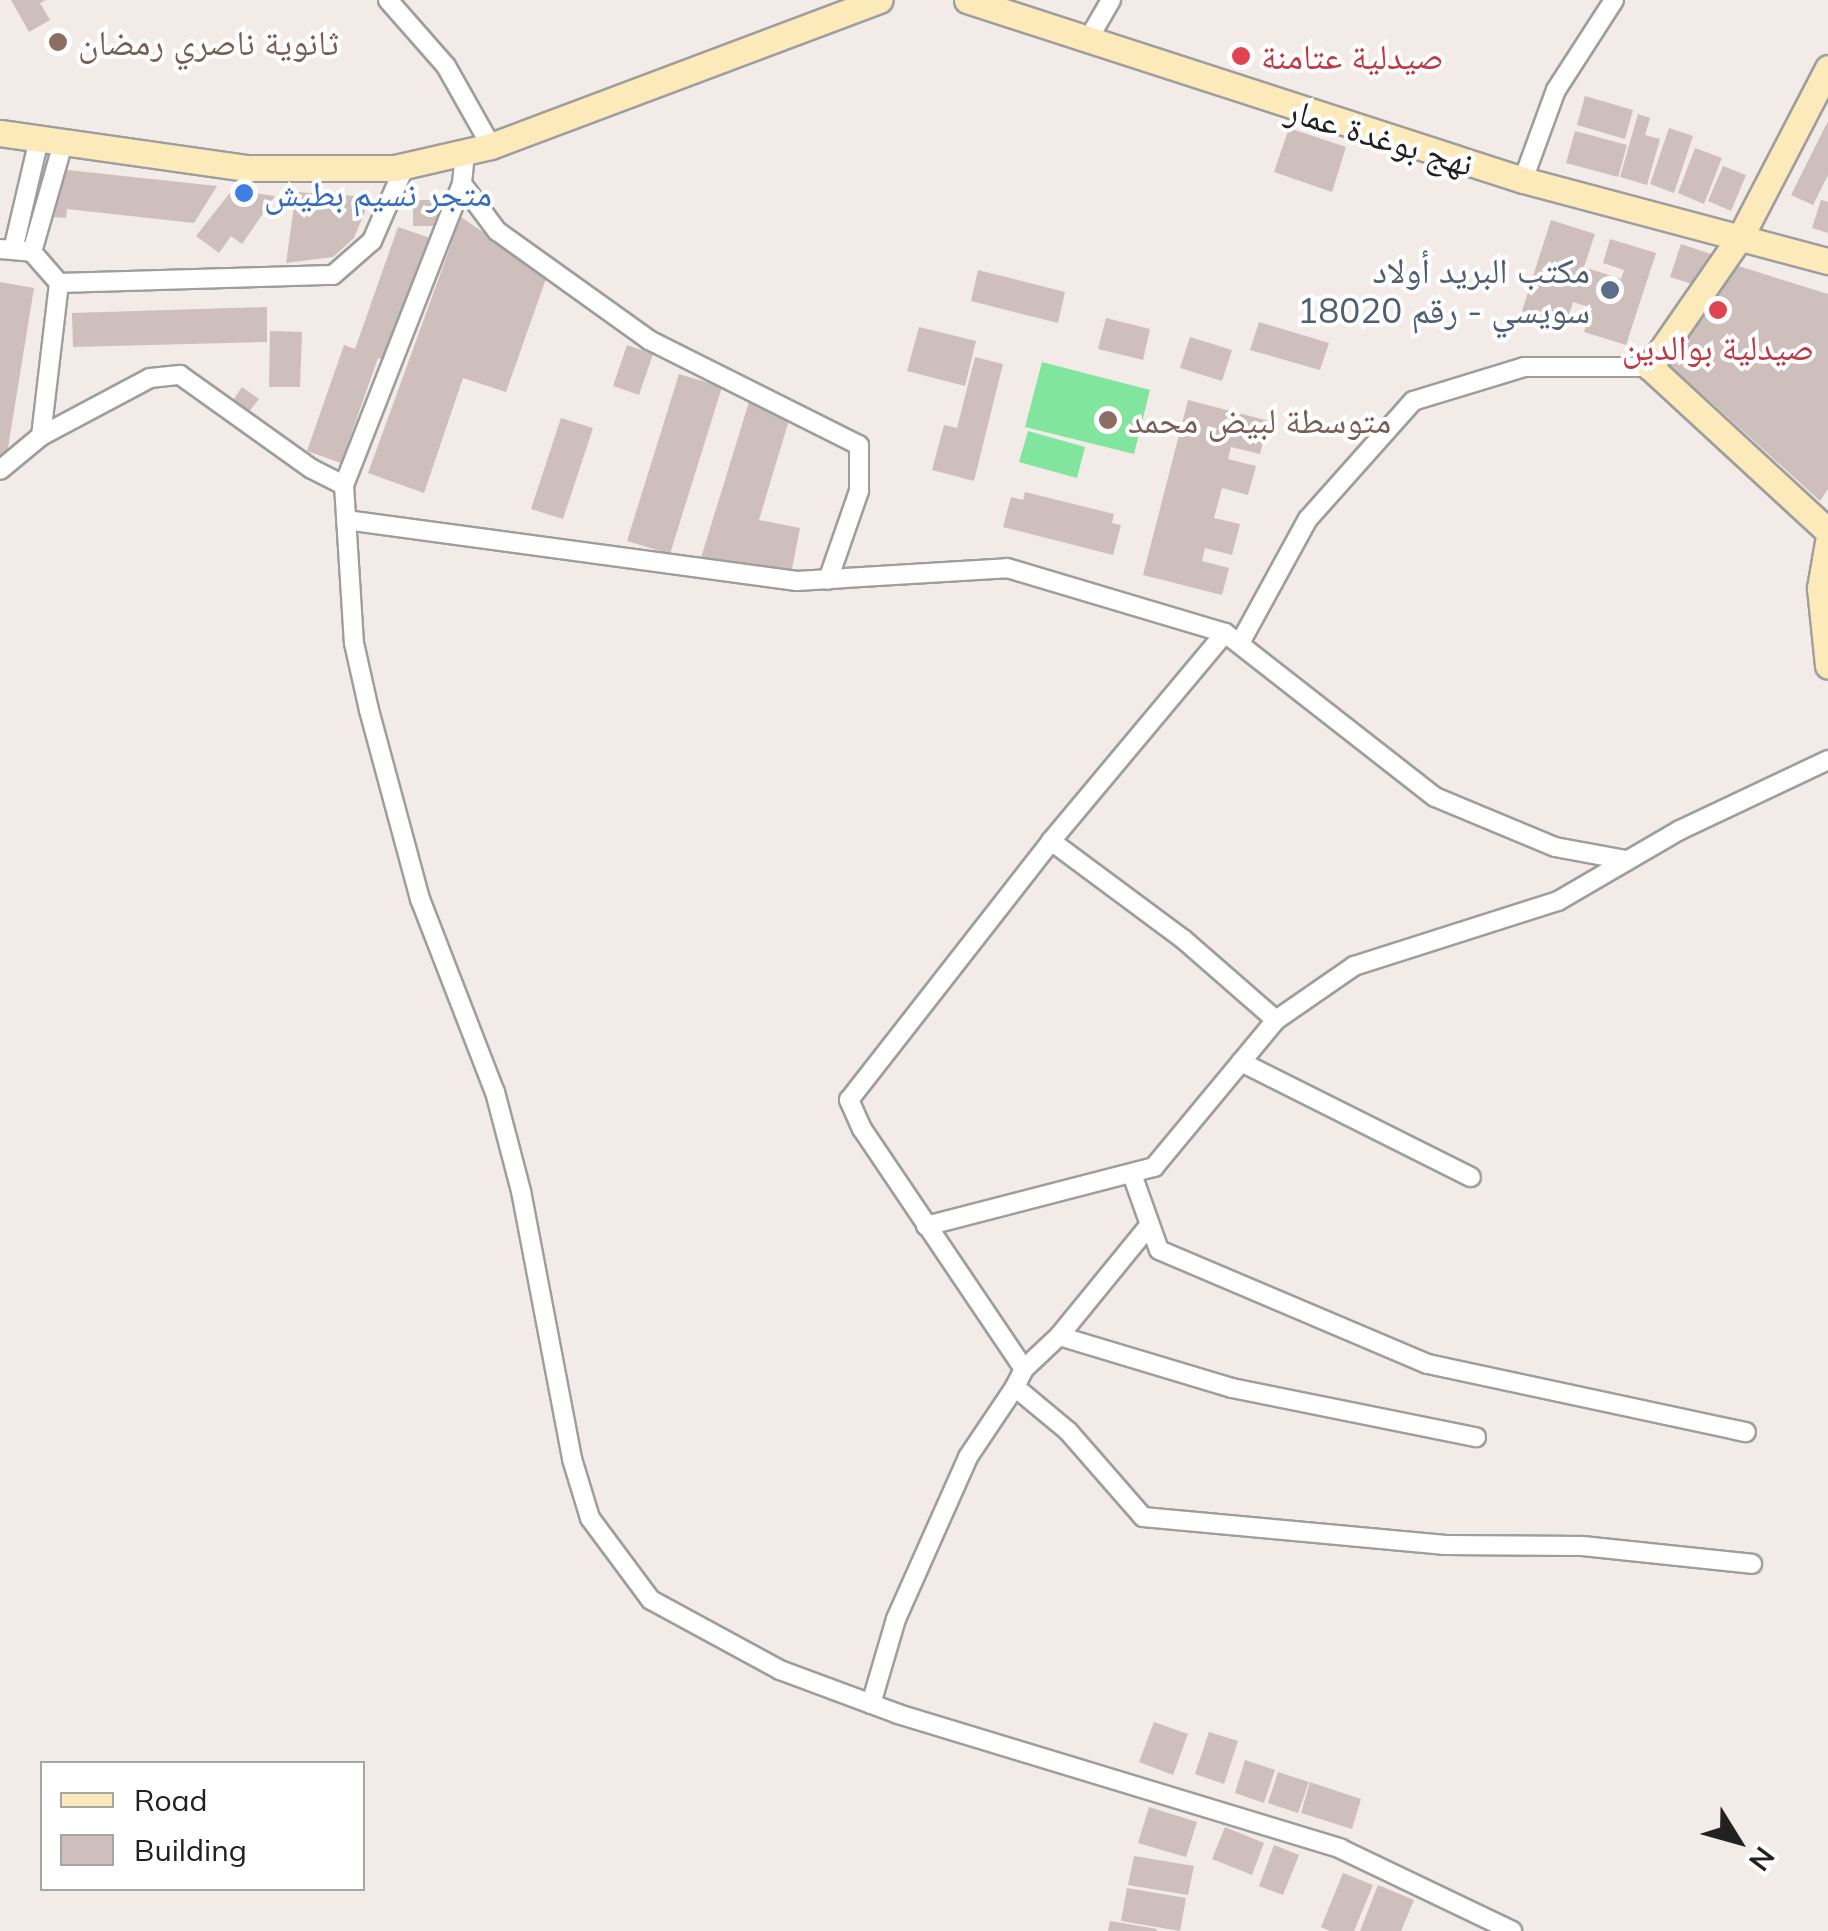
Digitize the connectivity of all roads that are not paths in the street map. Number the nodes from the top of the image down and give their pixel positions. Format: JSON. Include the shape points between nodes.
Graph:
{"nodes":[{"id":1,"x":388,"y":0,"type":"edge"},
{"id":2,"x":879,"y":0,"type":"edge"},
{"id":3,"x":967,"y":0,"type":"edge"},
{"id":4,"x":1111,"y":0,"type":"edge"},
{"id":5,"x":1614,"y":0,"type":"edge"},
{"id":6,"x":845,"y":6,"type":"edge"},
{"id":7,"x":1088,"y":38,"type":"junction"},
{"id":8,"x":1828,"y":68,"type":"edge"},
{"id":9,"x":0,"y":133,"type":"edge"},
{"id":10,"x":50,"y":145,"type":"junction"},
{"id":11,"x":491,"y":146,"type":"junction"},
{"id":12,"x":465,"y":154,"type":"junction"},
{"id":13,"x":405,"y":166,"type":"junction"},
{"id":14,"x":1522,"y":180,"type":"junction"},
{"id":15,"x":462,"y":184,"type":"junction"},
{"id":16,"x":1742,"y":234,"type":"junction"},
{"id":17,"x":15,"y":250,"type":"edge"},
{"id":18,"x":1828,"y":261,"type":"edge"},
{"id":19,"x":58,"y":283,"type":"junction"},
{"id":20,"x":1650,"y":367,"type":"junction"},
{"id":21,"x":41,"y":436,"type":"junction"},
{"id":22,"x":0,"y":470,"type":"edge"},
{"id":23,"x":344,"y":484,"type":"junction"},
{"id":24,"x":346,"y":520,"type":"junction"},
{"id":25,"x":1828,"y":531,"type":"edge"},
{"id":26,"x":1828,"y":542,"type":"edge"},
{"id":27,"x":828,"y":580,"type":"junction"},
{"id":28,"x":1232,"y":638,"type":"junction"},
{"id":29,"x":1828,"y":666,"type":"edge"},
{"id":30,"x":1828,"y":760,"type":"edge"},
{"id":31,"x":1051,"y":841,"type":"junction"},
{"id":32,"x":1625,"y":860,"type":"junction"},
{"id":33,"x":1276,"y":1020,"type":"junction"},
{"id":34,"x":1241,"y":1062,"type":"junction"},
{"id":35,"x":1133,"y":1177,"type":"junction"},
{"id":36,"x":1471,"y":1177,"type":"dead end"},
{"id":37,"x":926,"y":1226,"type":"junction"},
{"id":38,"x":1148,"y":1227,"type":"junction"},
{"id":39,"x":1058,"y":1336,"type":"junction"},
{"id":40,"x":1024,"y":1369,"type":"junction"},
{"id":41,"x":1015,"y":1387,"type":"junction"},
{"id":42,"x":1746,"y":1432,"type":"dead end"},
{"id":43,"x":1476,"y":1437,"type":"dead end"},
{"id":44,"x":1752,"y":1564,"type":"dead end"},
{"id":45,"x":871,"y":1704,"type":"junction"},
{"id":46,"x":1512,"y":1931,"type":"edge"}],
"edges":[{"from":1,"to":11,"type":"street","via":[[446,66]]},
{"from":2,"to":6,"type":"main road"},
{"from":3,"to":7,"type":"main road","name":"نهج بوغدة عمار"},
{"from":4,"to":7,"type":"street"},
{"from":5,"to":14,"type":"street","via":[[1556,90]]},
{"from":6,"to":11,"type":"main road"},
{"from":7,"to":14,"type":"main road","name":"نهج بوغدة عمار","via":[[1261,100]]},
{"from":8,"to":16,"type":"main road"},
{"from":9,"to":10,"type":"main road"},
{"from":10,"to":13,"type":"main road","via":[[246,168]]},
{"from":10,"to":17,"type":"street"},
{"from":11,"to":12,"type":"main road"},
{"from":12,"to":13,"type":"main road"},
{"from":12,"to":15,"type":"street"},
{"from":13,"to":19,"type":"street","via":[[372,241],[333,275]]},
{"from":14,"to":16,"type":"main road","name":"نهج بوغدة عمار"},
{"from":15,"to":23,"type":"street"},
{"from":15,"to":27,"type":"street","via":[[497,230],[650,340],[859,444],[859,491]]},
{"from":16,"to":18,"type":"main road","name":"نهج بوغدة عمار"},
{"from":16,"to":20,"type":"main road"},
{"from":17,"to":19,"type":"street"},
{"from":19,"to":21,"type":"street"},
{"from":20,"to":25,"type":"main road"},
{"from":20,"to":28,"type":"street","via":[[1524,367],[1413,402],[1308,519]]},
{"from":21,"to":22,"type":"street"},
{"from":21,"to":23,"type":"street","via":[[150,378],[180,375],[312,469]]},
{"from":23,"to":24,"type":"street"},
{"from":24,"to":27,"type":"street"},
{"from":24,"to":45,"type":"street","via":[[354,643],[369,710],[420,899],[495,1092],[590,1518],[651,1600],[780,1670]]},
{"from":26,"to":29,"type":"main road","via":[[1820,588]]},
{"from":27,"to":28,"type":"street","via":[[1007,568]]},
{"from":28,"to":31,"type":"street"},
{"from":28,"to":32,"type":"street","via":[[1435,796],[1555,847]]},
{"from":30,"to":32,"type":"street"},
{"from":31,"to":33,"type":"street","via":[[1183,939]]},
{"from":31,"to":37,"type":"street","via":[[849,1100]]},
{"from":32,"to":33,"type":"street","via":[[1558,901],[1354,966]]},
{"from":33,"to":34,"type":"street"},
{"from":34,"to":35,"type":"street","via":[[1154,1167]]},
{"from":34,"to":36,"type":"street"},
{"from":35,"to":37,"type":"street"},
{"from":35,"to":38,"type":"street"},
{"from":37,"to":40,"type":"street"},
{"from":38,"to":39,"type":"street"},
{"from":38,"to":42,"type":"street","via":[[1159,1250],[1428,1364]]},
{"from":39,"to":40,"type":"street"},
{"from":39,"to":43,"type":"street","via":[[1232,1388]]},
{"from":40,"to":41,"type":"street"},
{"from":41,"to":44,"type":"street","via":[[1068,1432],[1143,1517]]},
{"from":41,"to":45,"type":"street","via":[[968,1457],[896,1620]]},
{"from":45,"to":46,"type":"street","via":[[1342,1849]]}]}
